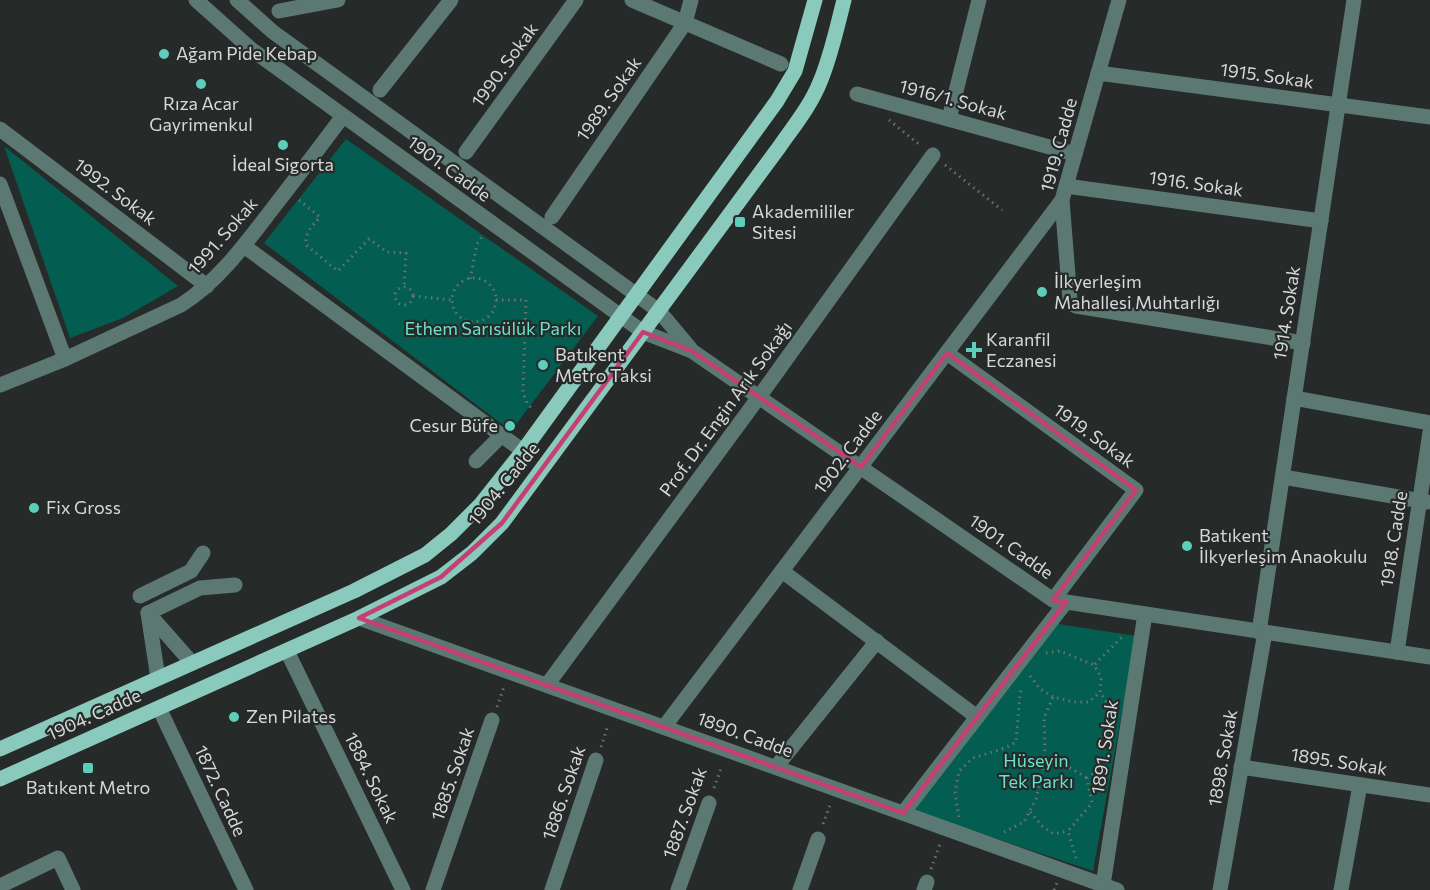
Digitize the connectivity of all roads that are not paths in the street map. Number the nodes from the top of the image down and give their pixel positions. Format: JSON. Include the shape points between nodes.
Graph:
{"nodes":[{"id":1,"x":196,"y":0,"type":"edge"},
{"id":2,"x":237,"y":0,"type":"edge"},
{"id":3,"x":338,"y":0,"type":"edge"},
{"id":4,"x":451,"y":0,"type":"edge"},
{"id":5,"x":576,"y":0,"type":"edge"},
{"id":6,"x":632,"y":0,"type":"edge"},
{"id":7,"x":691,"y":0,"type":"edge"},
{"id":8,"x":815,"y":0,"type":"edge"},
{"id":9,"x":844,"y":0,"type":"edge"},
{"id":10,"x":979,"y":0,"type":"edge"},
{"id":11,"x":1119,"y":0,"type":"edge"},
{"id":12,"x":1354,"y":0,"type":"edge"},
{"id":13,"x":279,"y":11,"type":"dead end"},
{"id":14,"x":685,"y":23,"type":"junction"},
{"id":15,"x":781,"y":64,"type":"dead end"},
{"id":16,"x":1098,"y":73,"type":"junction"},
{"id":17,"x":380,"y":90,"type":"dead end"},
{"id":18,"x":857,"y":94,"type":"dead end"},
{"id":19,"x":1338,"y":105,"type":"junction"},
{"id":20,"x":344,"y":116,"type":"junction"},
{"id":21,"x":1430,"y":117,"type":"edge"},
{"id":22,"x":949,"y":119,"type":"junction"},
{"id":23,"x":0,"y":129,"type":"edge"},
{"id":24,"x":466,"y":152,"type":"dead end"},
{"id":25,"x":1075,"y":154,"type":"junction"},
{"id":26,"x":933,"y":155,"type":"dead end"},
{"id":27,"x":0,"y":184,"type":"edge"},
{"id":28,"x":1064,"y":193,"type":"junction"},
{"id":29,"x":552,"y":217,"type":"dead end"},
{"id":30,"x":1321,"y":221,"type":"junction"},
{"id":31,"x":244,"y":246,"type":"junction"},
{"id":32,"x":207,"y":286,"type":"junction"},
{"id":33,"x":636,"y":295,"type":"junction"},
{"id":34,"x":659,"y":311,"type":"junction"},
{"id":35,"x":621,"y":316,"type":"junction"},
{"id":36,"x":643,"y":332,"type":"junction"},
{"id":37,"x":1303,"y":343,"type":"junction"},
{"id":38,"x":692,"y":351,"type":"junction"},
{"id":39,"x":947,"y":353,"type":"junction"},
{"id":40,"x":65,"y":359,"type":"junction"},
{"id":41,"x":0,"y":385,"type":"edge"},
{"id":42,"x":759,"y":398,"type":"junction"},
{"id":43,"x":1294,"y":398,"type":"junction"},
{"id":44,"x":1430,"y":423,"type":"edge"},
{"id":45,"x":1430,"y":432,"type":"edge"},
{"id":46,"x":502,"y":435,"type":"junction"},
{"id":47,"x":523,"y":451,"type":"junction"},
{"id":48,"x":476,"y":461,"type":"dead end"},
{"id":49,"x":861,"y":468,"type":"junction"},
{"id":50,"x":1282,"y":477,"type":"junction"},
{"id":51,"x":1425,"y":501,"type":"edge"},
{"id":52,"x":203,"y":553,"type":"dead end"},
{"id":53,"x":782,"y":571,"type":"junction"},
{"id":54,"x":235,"y":585,"type":"dead end"},
{"id":55,"x":140,"y":596,"type":"dead end"},
{"id":56,"x":1059,"y":601,"type":"junction"},
{"id":57,"x":148,"y":613,"type":"junction"},
{"id":58,"x":1145,"y":614,"type":"junction"},
{"id":59,"x":359,"y":618,"type":"junction"},
{"id":60,"x":1262,"y":632,"type":"junction"},
{"id":61,"x":877,"y":641,"type":"junction"},
{"id":62,"x":287,"y":651,"type":"junction"},
{"id":63,"x":1397,"y":652,"type":"junction"},
{"id":64,"x":1430,"y":657,"type":"edge"},
{"id":65,"x":192,"y":663,"type":"junction"},
{"id":66,"x":158,"y":678,"type":"junction"},
{"id":67,"x":547,"y":685,"type":"junction"},
{"id":68,"x":159,"y":708,"type":"junction"},
{"id":69,"x":977,"y":717,"type":"junction"},
{"id":70,"x":492,"y":720,"type":"road end"},
{"id":71,"x":664,"y":727,"type":"junction"},
{"id":72,"x":0,"y":749,"type":"edge"},
{"id":73,"x":596,"y":760,"type":"road end"},
{"id":74,"x":1241,"y":766,"type":"junction"},
{"id":75,"x":776,"y":767,"type":"junction"},
{"id":76,"x":0,"y":779,"type":"edge"},
{"id":77,"x":1360,"y":785,"type":"junction"},
{"id":78,"x":1430,"y":795,"type":"edge"},
{"id":79,"x":709,"y":803,"type":"road end"},
{"id":80,"x":903,"y":813,"type":"junction"},
{"id":81,"x":818,"y":839,"type":"road end"},
{"id":82,"x":0,"y":886,"type":"edge"},
{"id":83,"x":1110,"y":887,"type":"edge"},
{"id":84,"x":73,"y":890,"type":"edge"},
{"id":85,"x":246,"y":890,"type":"edge"},
{"id":86,"x":404,"y":890,"type":"edge"},
{"id":87,"x":433,"y":890,"type":"edge"},
{"id":88,"x":552,"y":890,"type":"edge"},
{"id":89,"x":678,"y":890,"type":"edge"},
{"id":90,"x":800,"y":890,"type":"edge"},
{"id":91,"x":1220,"y":890,"type":"edge"},
{"id":92,"x":1341,"y":890,"type":"edge"}],
"edges":[{"from":1,"to":20,"type":"street","name":"1901. Cadde","via":[[246,45]]},
{"from":2,"to":33,"type":"street","name":"1901. Cadde","via":[[273,32]]},
{"from":3,"to":13,"type":"street"},
{"from":4,"to":17,"type":"street"},
{"from":5,"to":24,"type":"street","name":"1990. Sokak"},
{"from":6,"to":14,"type":"street"},
{"from":7,"to":14,"type":"street","name":"1989. Sokak"},
{"from":8,"to":33,"type":"main road","name":"1904. Cadde","via":[[795,71],[777,101]]},
{"from":9,"to":34,"type":"main road","name":"1904. Cadde","via":[[820,84],[806,108]]},
{"from":10,"to":22,"type":"street"},
{"from":11,"to":16,"type":"street","name":"1919. Cadde"},
{"from":12,"to":19,"type":"street","name":"1914. Sokak"},
{"from":14,"to":15,"type":"street"},
{"from":14,"to":29,"type":"street","name":"1989. Sokak"},
{"from":16,"to":19,"type":"street","name":"1915. Sokak"},
{"from":16,"to":25,"type":"street","name":"1919. Cadde"},
{"from":18,"to":22,"type":"street","name":"1916/1. Sokak"},
{"from":19,"to":21,"type":"street","name":"1915. Sokak"},
{"from":19,"to":30,"type":"street","name":"1914. Sokak"},
{"from":20,"to":31,"type":"street","name":"1991. Sokak"},
{"from":20,"to":35,"type":"street","name":"1901. Cadde"},
{"from":22,"to":25,"type":"street","name":"1916/1. Sokak"},
{"from":23,"to":32,"type":"street","name":"1992. Sokak"},
{"from":25,"to":28,"type":"street","name":"1919. Cadde"},
{"from":26,"to":42,"type":"street","name":"Prof. Dr. Engin Arık Sokağı"},
{"from":27,"to":40,"type":"street"},
{"from":28,"to":30,"type":"street","name":"1916. Sokak"},
{"from":28,"to":37,"type":"street","name":"1919. Cadde","via":[[1072,304]]},
{"from":28,"to":39,"type":"street","name":"1902. Cadde"},
{"from":30,"to":37,"type":"street","name":"1914. Sokak"},
{"from":31,"to":32,"type":"street","name":"1991. Sokak"},
{"from":31,"to":46,"type":"street"},
{"from":32,"to":40,"type":"street","name":"1991. Sokak","via":[[181,304]]},
{"from":33,"to":34,"type":"street","name":"1901. Cadde"},
{"from":33,"to":35,"type":"main road","name":"1904. Cadde"},
{"from":34,"to":36,"type":"main road","name":"1904. Cadde"},
{"from":34,"to":38,"type":"street","name":"1901. Cadde"},
{"from":35,"to":36,"type":"street","name":"1901. Cadde"},
{"from":35,"to":47,"type":"main road","name":"1904. Cadde"},
{"from":36,"to":38,"type":"street","name":"1901. Cadde"},
{"from":36,"to":59,"type":"main road","name":"1904. Cadde","via":[[502,523],[441,577]]},
{"from":37,"to":43,"type":"street","name":"1914. Sokak"},
{"from":38,"to":42,"type":"street","name":"1901. Cadde"},
{"from":39,"to":49,"type":"street","name":"1902. Cadde"},
{"from":39,"to":56,"type":"street","name":"1919. Sokak","via":[[1136,490]]},
{"from":40,"to":41,"type":"street","name":"1991. Sokak"},
{"from":42,"to":49,"type":"street","name":"1901. Cadde"},
{"from":42,"to":67,"type":"street","name":"Prof. Dr. Engin Arık Sokağı"},
{"from":43,"to":44,"type":"street"},
{"from":43,"to":50,"type":"street","name":"1914. Sokak"},
{"from":45,"to":51,"type":"street","name":"1918. Cadde"},
{"from":46,"to":47,"type":"street"},
{"from":46,"to":48,"type":"street"},
{"from":47,"to":65,"type":"main road","name":"1904. Cadde","via":[[481,504],[425,555]]},
{"from":49,"to":53,"type":"street","name":"1902. Cadde"},
{"from":49,"to":56,"type":"street","name":"1901. Cadde"},
{"from":50,"to":51,"type":"street"},
{"from":50,"to":60,"type":"street","name":"1914. Sokak"},
{"from":51,"to":63,"type":"street","name":"1918. Cadde"},
{"from":52,"to":55,"type":"street","via":[[191,571]]},
{"from":53,"to":61,"type":"street"},
{"from":53,"to":71,"type":"street","name":"1902. Cadde"},
{"from":54,"to":57,"type":"street","via":[[200,588]]},
{"from":56,"to":58,"type":"street","name":"1901. Cadde"},
{"from":56,"to":69,"type":"street"},
{"from":57,"to":65,"type":"street"},
{"from":57,"to":66,"type":"street"},
{"from":58,"to":60,"type":"street","name":"1901. Cadde"},
{"from":58,"to":83,"type":"street","name":"1891. Sokak"},
{"from":59,"to":62,"type":"main road","name":"1904. Cadde"},
{"from":59,"to":67,"type":"street","name":"1890. Cadde"},
{"from":60,"to":63,"type":"street","name":"1901. Cadde"},
{"from":60,"to":74,"type":"street","name":"1898. Sokak"},
{"from":61,"to":69,"type":"street"},
{"from":61,"to":75,"type":"street"},
{"from":62,"to":68,"type":"main road","name":"1904. Cadde"},
{"from":62,"to":86,"type":"street","name":"1884. Sokak"},
{"from":63,"to":64,"type":"street","name":"1901. Cadde"},
{"from":65,"to":66,"type":"main road","name":"1904. Cadde"},
{"from":66,"to":72,"type":"main road","name":"1904. Cadde"},
{"from":67,"to":71,"type":"street","name":"1890. Cadde"},
{"from":68,"to":76,"type":"main road","name":"1904. Cadde"},
{"from":68,"to":85,"type":"street","name":"1872. Cadde"},
{"from":69,"to":80,"type":"street"},
{"from":70,"to":87,"type":"street","name":"1885. Sokak"},
{"from":71,"to":75,"type":"street","name":"1890. Cadde"},
{"from":73,"to":88,"type":"street","name":"1886. Sokak"},
{"from":74,"to":77,"type":"street","name":"1895. Sokak"},
{"from":74,"to":91,"type":"street","name":"1898. Sokak"},
{"from":75,"to":80,"type":"street","name":"1890. Cadde"},
{"from":77,"to":78,"type":"street","name":"1895. Sokak"},
{"from":77,"to":92,"type":"street"},
{"from":79,"to":89,"type":"street","name":"1887. Sokak"},
{"from":80,"to":83,"type":"street","name":"1890. Cadde"},
{"from":81,"to":90,"type":"street"},
{"from":82,"to":84,"type":"street","via":[[58,858]]}]}
